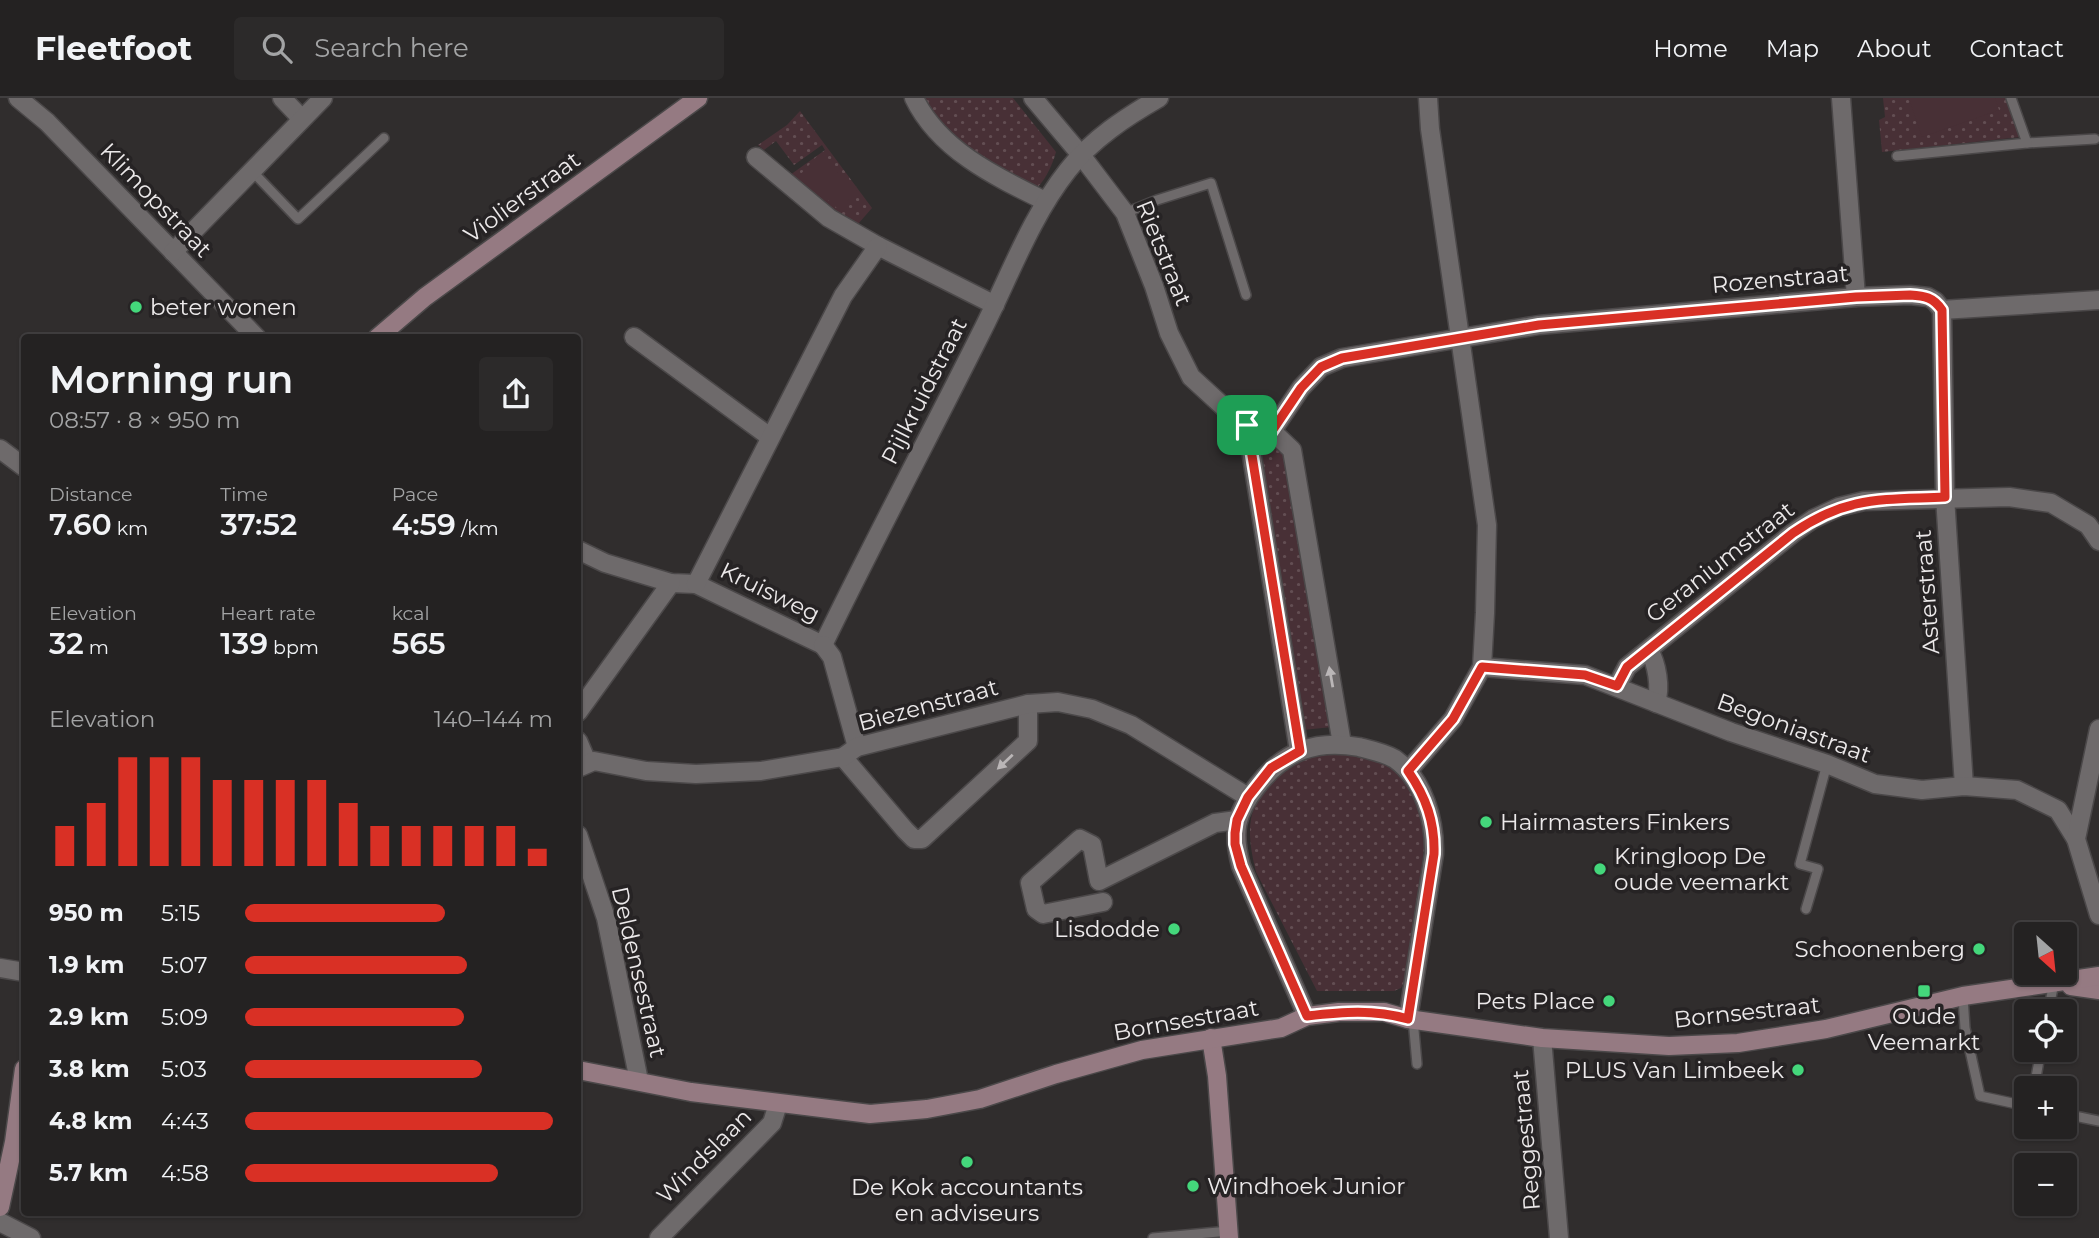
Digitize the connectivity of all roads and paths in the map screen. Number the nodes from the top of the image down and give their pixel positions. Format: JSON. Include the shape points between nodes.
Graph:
{"nodes":[{"id":1,"x":18,"y":98,"type":"edge"},
{"id":2,"x":282,"y":98,"type":"edge"},
{"id":3,"x":323,"y":98,"type":"edge"},
{"id":4,"x":698,"y":98,"type":"edge"},
{"id":5,"x":914,"y":98,"type":"edge"},
{"id":6,"x":1033,"y":98,"type":"edge"},
{"id":7,"x":1159,"y":98,"type":"edge"},
{"id":8,"x":1427,"y":98,"type":"edge"},
{"id":9,"x":1841,"y":98,"type":"edge"},
{"id":10,"x":2011,"y":98,"type":"edge"},
{"id":11,"x":301,"y":118,"type":"junction"},
{"id":12,"x":384,"y":138,"type":"dead end"},
{"id":13,"x":2095,"y":139,"type":"dead end"},
{"id":14,"x":2027,"y":143,"type":"junction"},
{"id":15,"x":1082,"y":155,"type":"junction"},
{"id":16,"x":1897,"y":156,"type":"dead end"},
{"id":17,"x":756,"y":157,"type":"dead end"},
{"id":18,"x":252,"y":171,"type":"junction"},
{"id":19,"x":1045,"y":201,"type":"junction"},
{"id":20,"x":1125,"y":213,"type":"junction"},
{"id":21,"x":878,"y":246,"type":"junction"},
{"id":22,"x":173,"y":252,"type":"junction"},
{"id":23,"x":1246,"y":295,"type":"dead end"},
{"id":24,"x":1856,"y":297,"type":"junction"},
{"id":25,"x":2099,"y":300,"type":"edge"},
{"id":26,"x":995,"y":306,"type":"junction"},
{"id":27,"x":1942,"y":310,"type":"junction"},
{"id":28,"x":253,"y":334,"type":"edge"},
{"id":29,"x":382,"y":334,"type":"edge"},
{"id":30,"x":634,"y":337,"type":"dead end"},
{"id":31,"x":1460,"y":337,"type":"junction"},
{"id":32,"x":1247,"y":425,"type":"junction"},
{"id":33,"x":1272,"y":431,"type":"junction"},
{"id":34,"x":770,"y":437,"type":"junction"},
{"id":35,"x":0,"y":449,"type":"edge"},
{"id":36,"x":21,"y":465,"type":"edge"},
{"id":37,"x":1945,"y":497,"type":"junction"},
{"id":38,"x":2099,"y":541,"type":"edge"},
{"id":39,"x":581,"y":551,"type":"edge"},
{"id":40,"x":671,"y":583,"type":"junction"},
{"id":41,"x":696,"y":584,"type":"junction"},
{"id":42,"x":824,"y":645,"type":"junction"},
{"id":43,"x":1649,"y":650,"type":"junction"},
{"id":44,"x":1482,"y":667,"type":"junction"},
{"id":45,"x":1617,"y":686,"type":"junction"},
{"id":46,"x":1656,"y":703,"type":"junction"},
{"id":47,"x":1028,"y":704,"type":"junction"},
{"id":48,"x":581,"y":708,"type":"edge"},
{"id":49,"x":2099,"y":729,"type":"edge"},
{"id":50,"x":1342,"y":744,"type":"junction"},
{"id":51,"x":1300,"y":751,"type":"junction"},
{"id":52,"x":850,"y":752,"type":"junction"},
{"id":53,"x":1827,"y":764,"type":"junction"},
{"id":54,"x":582,"y":765,"type":"edge"},
{"id":55,"x":1408,"y":771,"type":"junction"},
{"id":56,"x":1964,"y":786,"type":"junction"},
{"id":57,"x":1248,"y":797,"type":"junction"},
{"id":58,"x":2083,"y":805,"type":"junction"},
{"id":59,"x":2058,"y":810,"type":"junction"},
{"id":60,"x":1237,"y":820,"type":"junction"},
{"id":61,"x":2076,"y":839,"type":"junction"},
{"id":62,"x":581,"y":844,"type":"edge"},
{"id":63,"x":1103,"y":902,"type":"dead end"},
{"id":64,"x":1806,"y":909,"type":"dead end"},
{"id":65,"x":2099,"y":915,"type":"edge"},
{"id":66,"x":0,"y":968,"type":"edge"},
{"id":67,"x":21,"y":972,"type":"edge"},
{"id":68,"x":2099,"y":976,"type":"edge"},
{"id":69,"x":2077,"y":980,"type":"edge"},
{"id":70,"x":2046,"y":985,"type":"edge"},
{"id":71,"x":2062,"y":985,"type":"edge"},
{"id":72,"x":2099,"y":990,"type":"edge"},
{"id":73,"x":1963,"y":996,"type":"junction"},
{"id":74,"x":1307,"y":1016,"type":"junction"},
{"id":75,"x":1411,"y":1019,"type":"junction"},
{"id":76,"x":1212,"y":1038,"type":"junction"},
{"id":77,"x":1542,"y":1038,"type":"junction"},
{"id":78,"x":1417,"y":1064,"type":"dead end"},
{"id":79,"x":581,"y":1071,"type":"edge"},
{"id":80,"x":639,"y":1081,"type":"junction"},
{"id":81,"x":21,"y":1090,"type":"edge"},
{"id":82,"x":2014,"y":1103,"type":"edge"},
{"id":83,"x":778,"y":1104,"type":"junction"},
{"id":84,"x":2077,"y":1116,"type":"edge"},
{"id":85,"x":2099,"y":1121,"type":"edge"},
{"id":86,"x":0,"y":1207,"type":"edge"},
{"id":87,"x":0,"y":1222,"type":"edge"},
{"id":88,"x":1229,"y":1234,"type":"edge"},
{"id":89,"x":31,"y":1238,"type":"edge"},
{"id":90,"x":659,"y":1238,"type":"edge"},
{"id":91,"x":1153,"y":1238,"type":"edge"},
{"id":92,"x":1559,"y":1238,"type":"edge"}],
"edges":[{"from":1,"to":22,"type":"street","name":"Klimopstraat"},
{"from":2,"to":11,"type":"street"},
{"from":3,"to":11,"type":"street"},
{"from":4,"to":29,"type":"street","name":"Violierstraat","via":[[425,297]]},
{"from":5,"to":19,"type":"street","via":[[937,132],[964,156]]},
{"from":6,"to":15,"type":"street","name":"Rietstraat"},
{"from":7,"to":15,"type":"street","name":"Pijlkruidstraat","via":[[1131,114]]},
{"from":8,"to":31,"type":"street"},
{"from":9,"to":24,"type":"street"},
{"from":10,"to":14,"type":"lane"},
{"from":11,"to":18,"type":"street"},
{"from":12,"to":18,"type":"lane","via":[[298,219]]},
{"from":13,"to":14,"type":"lane"},
{"from":14,"to":16,"type":"lane"},
{"from":15,"to":19,"type":"street","name":"Pijlkruidstraat"},
{"from":15,"to":20,"type":"street","name":"Rietstraat"},
{"from":17,"to":21,"type":"street","via":[[829,218]]},
{"from":18,"to":22,"type":"street"},
{"from":19,"to":26,"type":"street","name":"Pijlkruidstraat"},
{"from":20,"to":23,"type":"lane","via":[[1212,183]]},
{"from":20,"to":32,"type":"street","name":"Rietstraat","via":[[1182,363],[1207,394]]},
{"from":21,"to":26,"type":"street"},
{"from":21,"to":34,"type":"street","via":[[843,296]]},
{"from":22,"to":28,"type":"street","name":"Klimopstraat"},
{"from":24,"to":27,"type":"street","name":"Rozenstraat","via":[[1928,296]]},
{"from":24,"to":31,"type":"street","name":"Rozenstraat","via":[[1539,325]]},
{"from":25,"to":27,"type":"street"},
{"from":26,"to":42,"type":"street","name":"Pijlkruidstraat"},
{"from":27,"to":37,"type":"street","name":"Asterstraat"},
{"from":30,"to":34,"type":"street"},
{"from":31,"to":33,"type":"street","name":"Rozenstraat","via":[[1342,358],[1321,367]]},
{"from":31,"to":44,"type":"street","via":[[1487,525]]},
{"from":32,"to":33,"type":"street","name":"Rietstraat"},
{"from":32,"to":51,"type":"street"},
{"from":50,"to":33,"type":"street","one_way":true,"via":[[1292,450]]},
{"from":34,"to":41,"type":"street"},
{"from":35,"to":36,"type":"street"},
{"from":37,"to":38,"type":"street","name":"Geraniumstraat","via":[[2009,497],[2051,503],[2088,525]]},
{"from":37,"to":43,"type":"street","name":"Geraniumstraat","via":[[1864,501],[1813,519]]},
{"from":37,"to":56,"type":"street","name":"Asterstraat"},
{"from":39,"to":40,"type":"street"},
{"from":40,"to":41,"type":"street"},
{"from":40,"to":48,"type":"street"},
{"from":41,"to":42,"type":"street","name":"Kruisweg"},
{"from":42,"to":52,"type":"street","via":[[832,657]]},
{"from":43,"to":45,"type":"street","name":"Geraniumstraat","via":[[1627,667]]},
{"from":43,"to":46,"type":"street","name":"Geraniumstraat","via":[[1654,659]]},
{"from":44,"to":45,"type":"street","name":"Begoniastraat","via":[[1585,675]]},
{"from":44,"to":55,"type":"street","via":[[1453,719]]},
{"from":45,"to":46,"type":"street","name":"Begoniastraat"},
{"from":46,"to":53,"type":"street","name":"Begoniastraat"},
{"from":47,"to":52,"type":"street","name":"Biezenstraat"},
{"from":47,"to":52,"type":"street","name":"Biezenstraat","one_way":true,"via":[[1028,741],[922,839],[914,839],[905,830]]},
{"from":47,"to":57,"type":"street","name":"Biezenstraat","via":[[1058,702],[1092,709],[1131,725]]},
{"from":49,"to":58,"type":"street"},
{"from":50,"to":51,"type":"street","via":[[1320,744]]},
{"from":50,"to":55,"type":"street","via":[[1383,754]]},
{"from":51,"to":57,"type":"street","via":[[1271,768]]},
{"from":52,"to":54,"type":"street","name":"Biezenstraat","via":[[761,771],[696,774],[594,761]]},
{"from":53,"to":56,"type":"street","name":"Begoniastraat","via":[[1875,784],[1922,790]]},
{"from":53,"to":64,"type":"lane","via":[[1800,864],[1818,869]]},
{"from":55,"to":75,"type":"street","via":[[1430,812],[1435,835]]},
{"from":56,"to":59,"type":"street","name":"Begoniastraat","via":[[2017,790]]},
{"from":57,"to":60,"type":"street"},
{"from":58,"to":59,"type":"street"},
{"from":58,"to":61,"type":"street"},
{"from":59,"to":61,"type":"street"},
{"from":60,"to":63,"type":"street","via":[[1215,823],[1099,881],[1091,845],[1080,839],[1030,883],[1036,909],[1043,915]]},
{"from":60,"to":74,"type":"street","via":[[1235,844],[1241,866]]},
{"from":61,"to":65,"type":"street"},
{"from":62,"to":80,"type":"street","name":"Deldensestraat","via":[[606,918]]},
{"from":66,"to":67,"type":"street"},
{"from":68,"to":69,"type":"street","name":"Bornsestraat"},
{"from":70,"to":73,"type":"street","name":"Bornsestraat"},
{"from":71,"to":72,"type":"street","name":"Bornsestraat"},
{"from":73,"to":77,"type":"street","name":"Bornsestraat","via":[[1846,1025],[1738,1043],[1669,1046]]},
{"from":73,"to":82,"type":"lane","via":[[1980,1096]]},
{"from":74,"to":75,"type":"street","name":"Bornsestraat","via":[[1384,1012]]},
{"from":74,"to":76,"type":"street","name":"Bornsestraat","via":[[1281,1028]]},
{"from":75,"to":77,"type":"street","name":"Bornsestraat"},
{"from":75,"to":78,"type":"lane"},
{"from":76,"to":83,"type":"street","name":"Bornsestraat","via":[[1142,1050],[981,1099],[927,1109],[870,1114]]},
{"from":76,"to":88,"type":"street"},
{"from":77,"to":92,"type":"street","name":"Reggestraat"},
{"from":79,"to":80,"type":"street","name":"Bornsestraat"},
{"from":80,"to":83,"type":"street","name":"Bornsestraat"},
{"from":81,"to":86,"type":"street"},
{"from":83,"to":90,"type":"street","name":"Windslaan","via":[[772,1123]]},
{"from":84,"to":85,"type":"lane"},
{"from":87,"to":89,"type":"street"},
{"from":88,"to":91,"type":"lane"}]}
